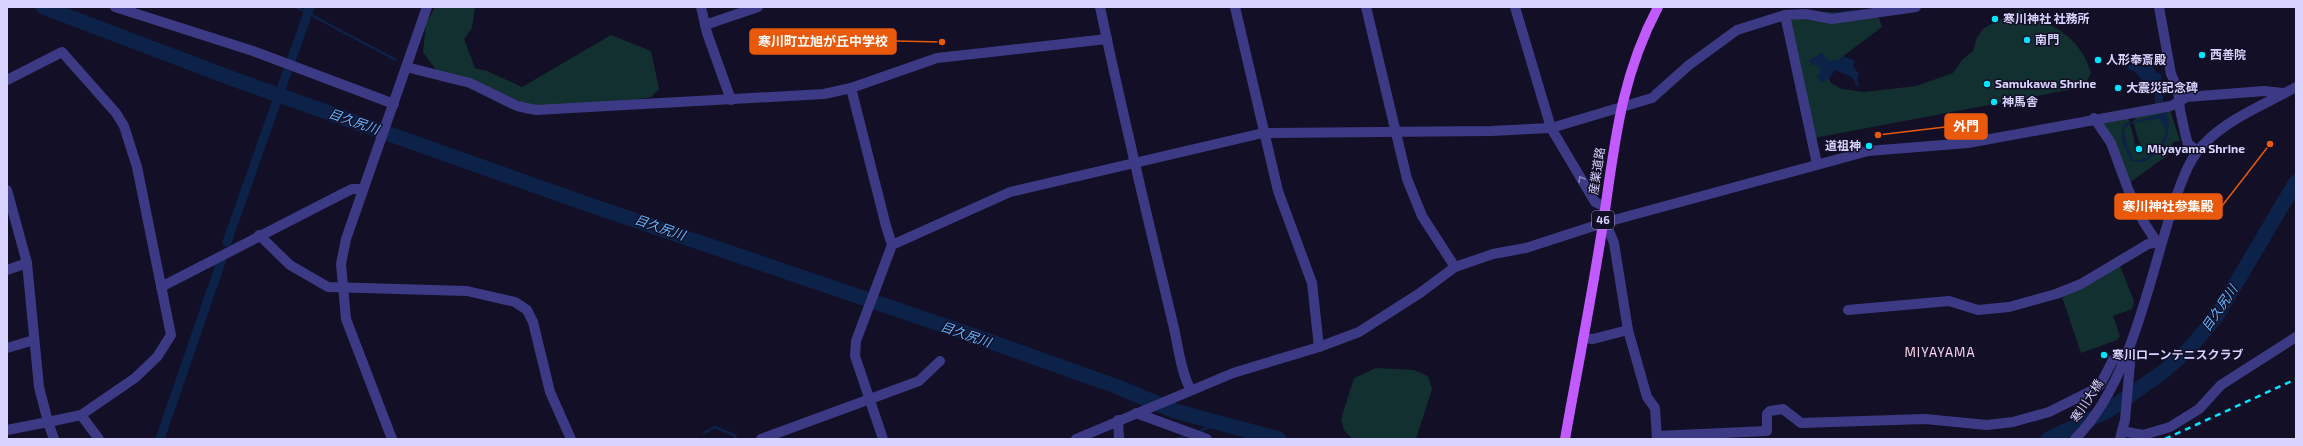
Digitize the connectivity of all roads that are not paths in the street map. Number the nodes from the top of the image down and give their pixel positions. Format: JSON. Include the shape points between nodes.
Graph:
{"nodes":[{"id":1,"x":116,"y":7,"type":"edge"},
{"id":2,"x":427,"y":7,"type":"edge"},
{"id":3,"x":700,"y":7,"type":"edge"},
{"id":4,"x":758,"y":7,"type":"edge"},
{"id":5,"x":1100,"y":7,"type":"edge"},
{"id":6,"x":1235,"y":7,"type":"edge"},
{"id":7,"x":1366,"y":7,"type":"edge"},
{"id":8,"x":1515,"y":7,"type":"edge"},
{"id":9,"x":1658,"y":7,"type":"edge"},
{"id":10,"x":1916,"y":7,"type":"edge"},
{"id":11,"x":2159,"y":7,"type":"edge"},
{"id":12,"x":1786,"y":15,"type":"junction"},
{"id":13,"x":705,"y":25,"type":"junction"},
{"id":14,"x":1107,"y":40,"type":"junction"},
{"id":15,"x":406,"y":67,"type":"junction"},
{"id":16,"x":7,"y":80,"type":"edge"},
{"id":17,"x":2296,"y":87,"type":"edge"},
{"id":18,"x":851,"y":88,"type":"junction"},
{"id":19,"x":2283,"y":93,"type":"junction"},
{"id":20,"x":731,"y":100,"type":"junction"},
{"id":21,"x":2179,"y":101,"type":"junction"},
{"id":22,"x":393,"y":106,"type":"junction"},
{"id":23,"x":1620,"y":108,"type":"junction"},
{"id":24,"x":2094,"y":118,"type":"junction"},
{"id":25,"x":1551,"y":128,"type":"junction"},
{"id":26,"x":1396,"y":130,"type":"junction"},
{"id":27,"x":1264,"y":133,"type":"junction"},
{"id":28,"x":2198,"y":151,"type":"junction"},
{"id":29,"x":1136,"y":164,"type":"junction"},
{"id":30,"x":1817,"y":164,"type":"junction"},
{"id":31,"x":363,"y":189,"type":"junction"},
{"id":32,"x":7,"y":190,"type":"edge"},
{"id":33,"x":1605,"y":207,"type":"junction"},
{"id":34,"x":11,"y":218,"type":"edge"},
{"id":35,"x":1603,"y":223,"type":"junction"},
{"id":36,"x":260,"y":235,"type":"junction"},
{"id":37,"x":2158,"y":242,"type":"junction"},
{"id":38,"x":892,"y":245,"type":"junction"},
{"id":39,"x":26,"y":263,"type":"junction"},
{"id":40,"x":1454,"y":267,"type":"junction"},
{"id":41,"x":7,"y":270,"type":"edge"},
{"id":42,"x":160,"y":287,"type":"junction"},
{"id":43,"x":342,"y":288,"type":"junction"},
{"id":44,"x":1848,"y":310,"type":"dead end"},
{"id":45,"x":1628,"y":330,"type":"junction"},
{"id":46,"x":2296,"y":337,"type":"edge"},
{"id":47,"x":1583,"y":338,"type":"junction"},
{"id":48,"x":34,"y":340,"type":"junction"},
{"id":49,"x":2132,"y":340,"type":"junction"},
{"id":50,"x":1319,"y":347,"type":"junction"},
{"id":51,"x":7,"y":348,"type":"edge"},
{"id":52,"x":2127,"y":356,"type":"junction"},
{"id":53,"x":940,"y":361,"type":"dead end"},
{"id":54,"x":1186,"y":391,"type":"junction"},
{"id":55,"x":869,"y":400,"type":"junction"},
{"id":56,"x":1138,"y":412,"type":"junction"},
{"id":57,"x":81,"y":415,"type":"junction"},
{"id":58,"x":1118,"y":420,"type":"junction"},
{"id":59,"x":48,"y":422,"type":"junction"},
{"id":60,"x":7,"y":430,"type":"edge"},
{"id":61,"x":2121,"y":435,"type":"edge"},
{"id":62,"x":1657,"y":437,"type":"edge"},
{"id":63,"x":54,"y":439,"type":"edge"},
{"id":64,"x":99,"y":439,"type":"edge"},
{"id":65,"x":392,"y":439,"type":"edge"},
{"id":66,"x":571,"y":439,"type":"edge"},
{"id":67,"x":761,"y":439,"type":"edge"},
{"id":68,"x":883,"y":439,"type":"edge"},
{"id":69,"x":1076,"y":439,"type":"edge"},
{"id":70,"x":1119,"y":439,"type":"edge"},
{"id":71,"x":1207,"y":439,"type":"edge"},
{"id":72,"x":1565,"y":439,"type":"edge"},
{"id":73,"x":2075,"y":439,"type":"edge"}],
"edges":[{"from":1,"to":22,"type":"street","via":[[329,79]]},
{"from":2,"to":15,"type":"street"},
{"from":3,"to":13,"type":"street"},
{"from":4,"to":13,"type":"street"},
{"from":5,"to":14,"type":"street"},
{"from":6,"to":27,"type":"street"},
{"from":7,"to":26,"type":"street"},
{"from":8,"to":25,"type":"street"},
{"from":9,"to":23,"type":"main road","name":"産業道路","number":"46","via":[[1636,53]]},
{"from":10,"to":12,"type":"street","via":[[1832,19],[1806,14]]},
{"from":11,"to":21,"type":"street","via":[[2171,74],[2178,88]]},
{"from":12,"to":23,"type":"street","via":[[1737,30],[1689,64],[1652,98]]},
{"from":12,"to":30,"type":"street"},
{"from":13,"to":20,"type":"street"},
{"from":14,"to":18,"type":"street","via":[[937,58]]},
{"from":14,"to":29,"type":"street"},
{"from":15,"to":20,"type":"street","via":[[470,83],[516,106],[536,110]]},
{"from":15,"to":22,"type":"street"},
{"from":16,"to":42,"type":"street","via":[[62,52],[116,113],[124,126],[137,167]]},
{"from":17,"to":19,"type":"street"},
{"from":18,"to":20,"type":"street","via":[[824,94]]},
{"from":18,"to":38,"type":"street"},
{"from":19,"to":21,"type":"street","via":[[2264,91],[2187,97]]},
{"from":19,"to":28,"type":"street","via":[[2223,129],[2205,142]]},
{"from":21,"to":24,"type":"street","via":[[2171,106]]},
{"from":21,"to":28,"type":"street","via":[[2188,144]]},
{"from":22,"to":31,"type":"street"},
{"from":23,"to":25,"type":"street"},
{"from":23,"to":33,"type":"main road","name":"産業道路","number":"46"},
{"from":24,"to":30,"type":"street","via":[[1968,143],[1868,151]]},
{"from":24,"to":37,"type":"street","via":[[2111,143],[2142,221]]},
{"from":25,"to":26,"type":"street","via":[[1491,131]]},
{"from":33,"to":25,"type":"street","one_way":true,"via":[[1595,202]]},
{"from":26,"to":27,"type":"street"},
{"from":26,"to":40,"type":"street","via":[[1407,179],[1422,216]]},
{"from":27,"to":29,"type":"street"},
{"from":27,"to":50,"type":"street","via":[[1282,206],[1312,283]]},
{"from":28,"to":37,"type":"street","via":[[2184,174]]},
{"from":29,"to":38,"type":"street","via":[[1010,192]]},
{"from":29,"to":54,"type":"street","via":[[1179,345]]},
{"from":30,"to":35,"type":"street","via":[[1749,185]]},
{"from":31,"to":36,"type":"street","via":[[352,189]]},
{"from":31,"to":43,"type":"street","via":[[346,239],[341,264]]},
{"from":32,"to":34,"type":"street"},
{"from":33,"to":35,"type":"main road","name":"産業道路","number":"46"},
{"from":34,"to":39,"type":"street"},
{"from":35,"to":40,"type":"street","via":[[1526,248],[1493,254]]},
{"from":35,"to":45,"type":"street","via":[[1614,243]]},
{"from":35,"to":47,"type":"main road","name":"産業道路","number":"46"},
{"from":36,"to":42,"type":"street"},
{"from":36,"to":43,"type":"street","via":[[290,265],[328,287]]},
{"from":37,"to":44,"type":"street","via":[[2148,244],[2081,284],[2009,308],[1978,310],[1949,301]]},
{"from":37,"to":49,"type":"street"},
{"from":38,"to":55,"type":"street","via":[[856,341],[855,356]]},
{"from":39,"to":41,"type":"street"},
{"from":39,"to":48,"type":"street"},
{"from":40,"to":50,"type":"street","via":[[1380,321]]},
{"from":42,"to":57,"type":"street","via":[[171,335],[167,344],[157,358],[135,378]]},
{"from":43,"to":65,"type":"street","via":[[346,319]]},
{"from":43,"to":66,"type":"street","via":[[467,291],[515,302],[527,310],[533,322],[550,392]]},
{"from":45,"to":47,"type":"street","via":[[1593,339]]},
{"from":45,"to":62,"type":"street","via":[[1647,397],[1654,408]]},
{"from":46,"to":61,"type":"street","via":[[2220,385],[2199,409],[2170,428],[2143,435]]},
{"from":47,"to":72,"type":"main road","name":"産業道路","number":"46"},
{"from":48,"to":51,"type":"street"},
{"from":48,"to":59,"type":"street","via":[[39,387]]},
{"from":49,"to":52,"type":"street","name":"寒川大橋"},
{"from":49,"to":61,"type":"street","via":[[2125,420]]},
{"from":50,"to":54,"type":"street","via":[[1233,373]]},
{"from":52,"to":62,"type":"street","via":[[2113,360],[2100,385],[2077,399],[2033,418],[2001,424],[1965,425],[1925,420],[1801,423],[1783,410],[1770,411],[1767,414],[1767,430]]},
{"from":52,"to":73,"type":"street","name":"寒川大橋","via":[[2095,415]]},
{"from":53,"to":55,"type":"street","via":[[919,381]]},
{"from":54,"to":56,"type":"street"},
{"from":55,"to":67,"type":"street"},
{"from":55,"to":68,"type":"street"},
{"from":56,"to":58,"type":"street"},
{"from":56,"to":71,"type":"street"},
{"from":57,"to":59,"type":"street"},
{"from":57,"to":64,"type":"street"},
{"from":58,"to":69,"type":"street"},
{"from":58,"to":70,"type":"street"},
{"from":59,"to":60,"type":"street"},
{"from":59,"to":63,"type":"street"}]}
